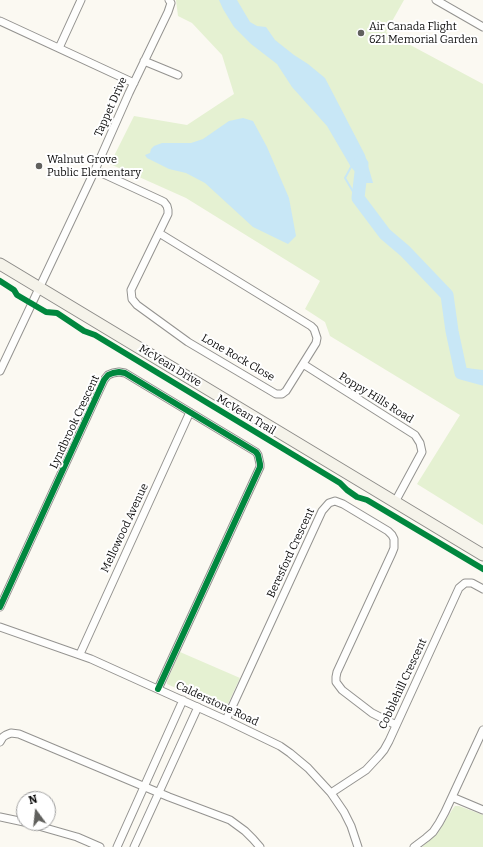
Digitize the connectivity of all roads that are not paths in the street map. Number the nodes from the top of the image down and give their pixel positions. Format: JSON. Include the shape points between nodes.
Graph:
{"nodes":[{"id":1,"x":81,"y":0,"type":"edge"},
{"id":2,"x":170,"y":0,"type":"edge"},
{"id":3,"x":441,"y":1,"type":"edge"},
{"id":4,"x":0,"y":21,"type":"edge"},
{"id":5,"x":483,"y":27,"type":"edge"},
{"id":6,"x":59,"y":48,"type":"junction"},
{"id":7,"x":144,"y":61,"type":"junction"},
{"id":8,"x":178,"y":75,"type":"dead end"},
{"id":9,"x":134,"y":83,"type":"junction"},
{"id":10,"x":95,"y":170,"type":"junction"},
{"id":11,"x":159,"y":233,"type":"junction"},
{"id":12,"x":0,"y":264,"type":"edge"},
{"id":13,"x":39,"y":287,"type":"junction"},
{"id":14,"x":303,"y":364,"type":"junction"},
{"id":15,"x":0,"y":371,"type":"edge"},
{"id":16,"x":190,"y":412,"type":"junction"},
{"id":17,"x":395,"y":502,"type":"junction"},
{"id":18,"x":483,"y":555,"type":"edge"},
{"id":19,"x":483,"y":589,"type":"edge"},
{"id":20,"x":0,"y":607,"type":"edge"},
{"id":21,"x":0,"y":627,"type":"edge"},
{"id":22,"x":80,"y":654,"type":"junction"},
{"id":23,"x":158,"y":689,"type":"junction"},
{"id":24,"x":183,"y":700,"type":"junction"},
{"id":25,"x":198,"y":707,"type":"junction"},
{"id":26,"x":226,"y":720,"type":"junction"},
{"id":27,"x":396,"y":725,"type":"junction"},
{"id":28,"x":483,"y":730,"type":"edge"},
{"id":29,"x":0,"y":742,"type":"edge"},
{"id":30,"x":145,"y":787,"type":"junction"},
{"id":31,"x":159,"y":793,"type":"junction"},
{"id":32,"x":331,"y":793,"type":"junction"},
{"id":33,"x":452,"y":797,"type":"junction"},
{"id":34,"x":483,"y":810,"type":"edge"},
{"id":35,"x":0,"y":818,"type":"edge"},
{"id":36,"x":16,"y":821,"type":"edge"},
{"id":37,"x":56,"y":831,"type":"edge"},
{"id":38,"x":100,"y":847,"type":"edge"},
{"id":39,"x":117,"y":847,"type":"edge"},
{"id":40,"x":134,"y":847,"type":"edge"},
{"id":41,"x":260,"y":847,"type":"edge"},
{"id":42,"x":358,"y":847,"type":"edge"},
{"id":43,"x":414,"y":847,"type":"edge"}],
"edges":[{"from":1,"to":6,"type":"street"},
{"from":2,"to":7,"type":"street","name":"Tappet Drive","via":[[168,12]]},
{"from":3,"to":5,"type":"street"},
{"from":4,"to":6,"type":"street"},
{"from":6,"to":9,"type":"street"},
{"from":7,"to":8,"type":"street"},
{"from":7,"to":9,"type":"street","name":"Tappet Drive"},
{"from":9,"to":10,"type":"street","name":"Tappet Drive"},
{"from":10,"to":11,"type":"street","name":"Lone Rock Close","via":[[164,202],[168,214]]},
{"from":10,"to":13,"type":"street","name":"Tappet Drive"},
{"from":11,"to":14,"type":"street","name":"Lone Rock Close","via":[[311,326],[316,333],[316,343]]},
{"from":11,"to":14,"type":"street","name":"Lone Rock Close","via":[[131,290],[132,299],[137,305],[188,342],[276,394],[286,391]]},
{"from":12,"to":13,"type":"main road","name":"McVean Drive"},
{"from":13,"to":15,"type":"street","name":"Tappet Drive"},
{"from":13,"to":17,"type":"main road","name":"McVean Drive"},
{"from":14,"to":17,"type":"street","name":"Poppy Hills Road","via":[[415,435],[422,452]]},
{"from":16,"to":20,"type":"street","name":"Lyndbrook Crescent","via":[[125,373],[108,375]]},
{"from":16,"to":22,"type":"street","name":"Mellowood Avenue"},
{"from":16,"to":23,"type":"street","name":"Lyndbrook Crescent","via":[[256,452],[260,467]]},
{"from":17,"to":18,"type":"main road","name":"McVean Drive"},
{"from":19,"to":27,"type":"street","name":"Cobblehill Crescent","via":[[469,583],[459,588]]},
{"from":21,"to":22,"type":"street","name":"Calderstone Road"},
{"from":22,"to":23,"type":"street","name":"Calderstone Road"},
{"from":23,"to":24,"type":"street","name":"Calderstone Road"},
{"from":24,"to":25,"type":"street","name":"Calderstone Road"},
{"from":24,"to":30,"type":"street"},
{"from":25,"to":26,"type":"street","name":"Calderstone Road"},
{"from":25,"to":31,"type":"street"},
{"from":26,"to":27,"type":"street","name":"Beresford Crescent","via":[[322,511],[329,503],[335,501],[388,531],[394,539],[392,553],[337,672],[336,682],[342,690],[372,713]]},
{"from":26,"to":32,"type":"street","name":"Calderstone Road","via":[[270,740],[290,753]]},
{"from":27,"to":32,"type":"street","name":"Cobblehill Crescent","via":[[384,750],[374,762]]},
{"from":28,"to":33,"type":"street"},
{"from":29,"to":30,"type":"street","via":[[6,735],[19,734]]},
{"from":30,"to":31,"type":"street"},
{"from":30,"to":39,"type":"street"},
{"from":31,"to":40,"type":"street"},
{"from":31,"to":41,"type":"street","via":[[230,820],[246,831]]},
{"from":32,"to":42,"type":"street","name":"Calderstone Road","via":[[351,826]]},
{"from":33,"to":34,"type":"street"},
{"from":33,"to":43,"type":"street","via":[[439,823]]},
{"from":35,"to":36,"type":"street"},
{"from":37,"to":38,"type":"street"}]}
